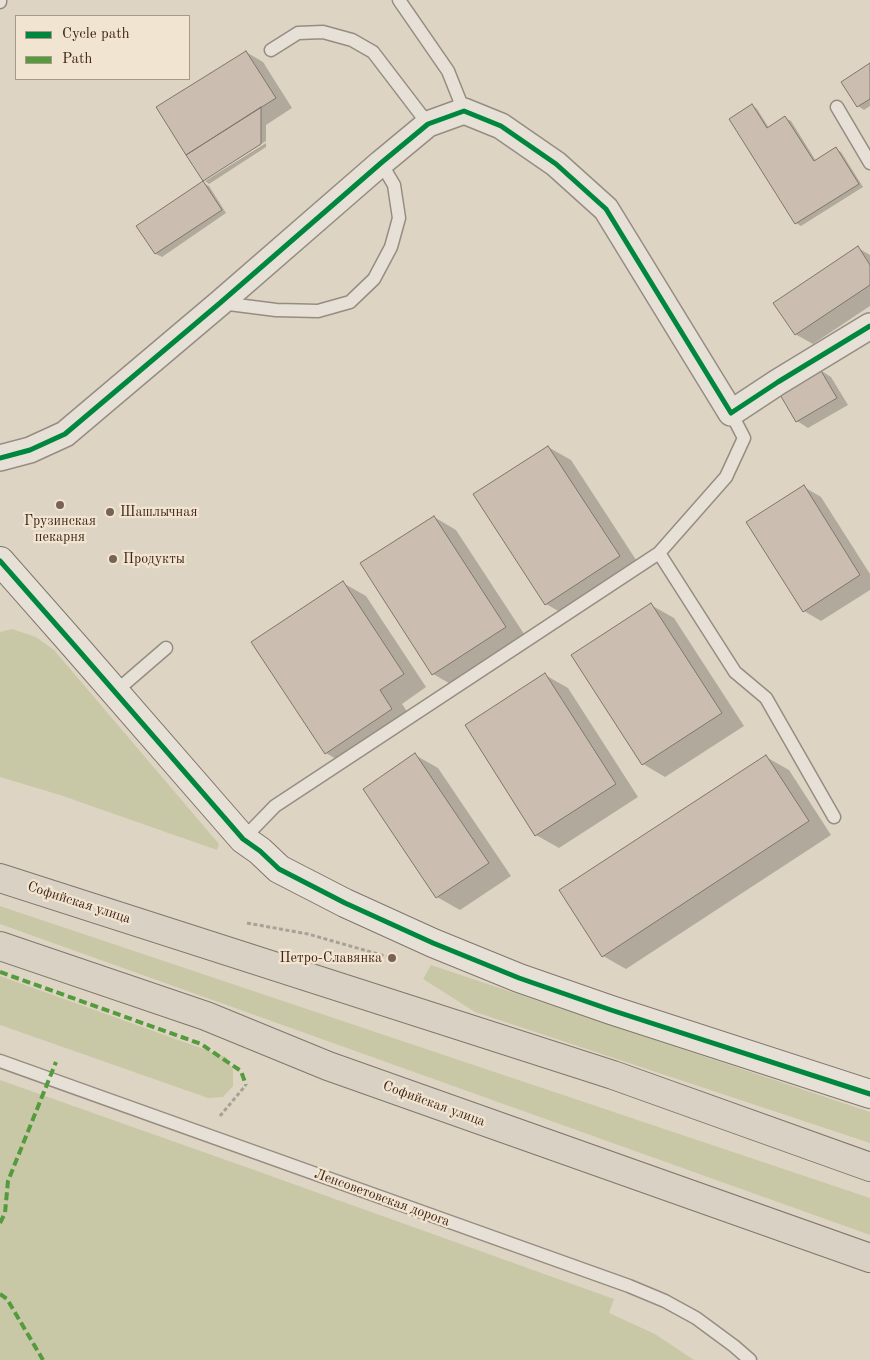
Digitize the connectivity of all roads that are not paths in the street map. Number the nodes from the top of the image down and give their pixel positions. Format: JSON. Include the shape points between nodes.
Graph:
{"nodes":[{"id":1,"x":399,"y":0,"type":"edge"},
{"id":2,"x":271,"y":50,"type":"dead end"},
{"id":3,"x":837,"y":107,"type":"dead end"},
{"id":4,"x":464,"y":111,"type":"junction"},
{"id":5,"x":428,"y":124,"type":"junction"},
{"id":6,"x":381,"y":163,"type":"junction"},
{"id":7,"x":870,"y":163,"type":"edge"},
{"id":8,"x":220,"y":303,"type":"junction"},
{"id":9,"x":870,"y":326,"type":"edge"},
{"id":10,"x":731,"y":413,"type":"junction"},
{"id":11,"x":0,"y":458,"type":"edge"},
{"id":12,"x":658,"y":553,"type":"junction"},
{"id":13,"x":0,"y":561,"type":"edge"},
{"id":14,"x":166,"y":648,"type":"dead end"},
{"id":15,"x":115,"y":692,"type":"junction"},
{"id":16,"x":834,"y":817,"type":"dead end"},
{"id":17,"x":242,"y":839,"type":"junction"},
{"id":18,"x":0,"y":878,"type":"edge"},
{"id":19,"x":0,"y":946,"type":"edge"},
{"id":20,"x":0,"y":1061,"type":"edge"},
{"id":21,"x":870,"y":1094,"type":"edge"},
{"id":22,"x":870,"y":1167,"type":"edge"},
{"id":23,"x":870,"y":1258,"type":"edge"},
{"id":24,"x":750,"y":1360,"type":"edge"}],
"edges":[{"from":1,"to":4,"type":"lane","via":[[448,70]]},
{"from":2,"to":5,"type":"lane","via":[[298,33],[323,32],[352,40],[373,52]]},
{"from":3,"to":7,"type":"lane"},
{"from":4,"to":5,"type":"street"},
{"from":4,"to":10,"type":"street","via":[[501,126],[556,164],[606,209]]},
{"from":5,"to":6,"type":"street"},
{"from":6,"to":8,"type":"street"},
{"from":6,"to":8,"type":"lane","via":[[394,185],[399,218],[391,246],[374,279],[350,302],[318,311]]},
{"from":8,"to":11,"type":"street","via":[[65,434],[30,450]]},
{"from":9,"to":10,"type":"street"},
{"from":10,"to":12,"type":"lane","via":[[744,438],[726,477]]},
{"from":12,"to":16,"type":"lane","via":[[735,672],[766,698]]},
{"from":12,"to":17,"type":"lane","via":[[275,806]]},
{"from":13,"to":15,"type":"street"},
{"from":14,"to":15,"type":"lane"},
{"from":15,"to":17,"type":"street"},
{"from":17,"to":21,"type":"street","via":[[278,869],[450,950],[611,1010]]},
{"from":18,"to":22,"type":"main road","name":"Софийская улица","via":[[613,1075]]},
{"from":19,"to":23,"type":"main road","name":"Софийская улица","via":[[206,1016],[337,1070]]},
{"from":20,"to":24,"type":"lane","name":"Ленсоветовская дорога","via":[[629,1286],[696,1318]]}]}
